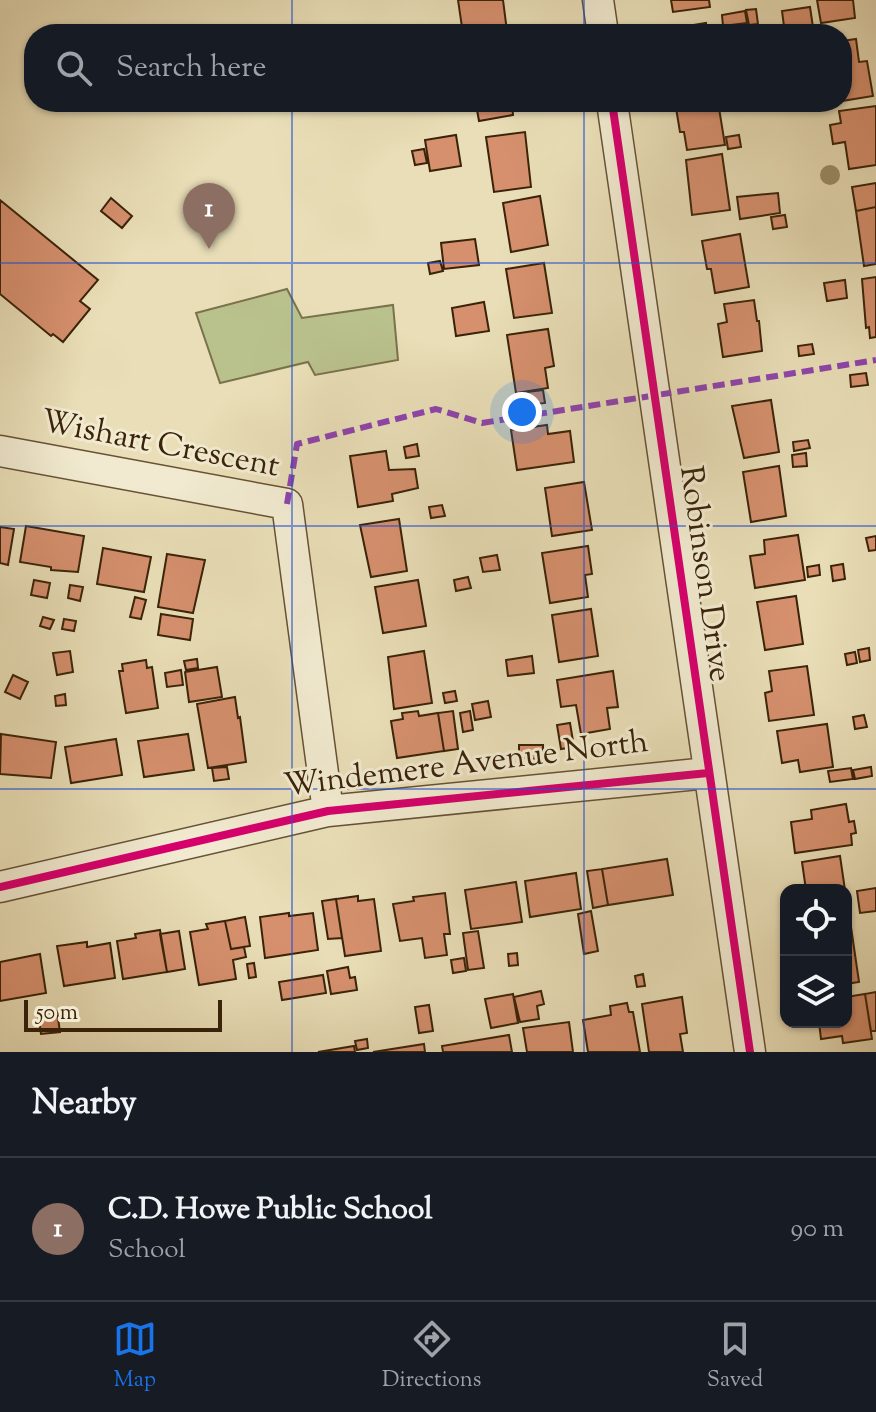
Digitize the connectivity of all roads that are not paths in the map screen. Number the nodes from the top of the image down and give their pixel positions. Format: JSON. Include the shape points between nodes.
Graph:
{"nodes":[{"id":1,"x":598,"y":0,"type":"edge"},
{"id":2,"x":602,"y":24,"type":"edge"},
{"id":3,"x":613,"y":112,"type":"edge"},
{"id":4,"x":0,"y":451,"type":"edge"},
{"id":5,"x":708,"y":773,"type":"junction"},
{"id":6,"x":328,"y":811,"type":"junction"},
{"id":7,"x":0,"y":887,"type":"edge"},
{"id":8,"x":750,"y":1052,"type":"edge"}],
"edges":[{"from":1,"to":2,"type":"street"},
{"from":3,"to":5,"type":"street","name":"Robinson Drive"},
{"from":4,"to":6,"type":"street","name":"Wishart Crescent","via":[[287,504]]},
{"from":5,"to":6,"type":"street","name":"Windemere Avenue North"},
{"from":5,"to":8,"type":"street","name":"Robinson Drive"},
{"from":6,"to":7,"type":"street","name":"Windemere Avenue North"}]}
